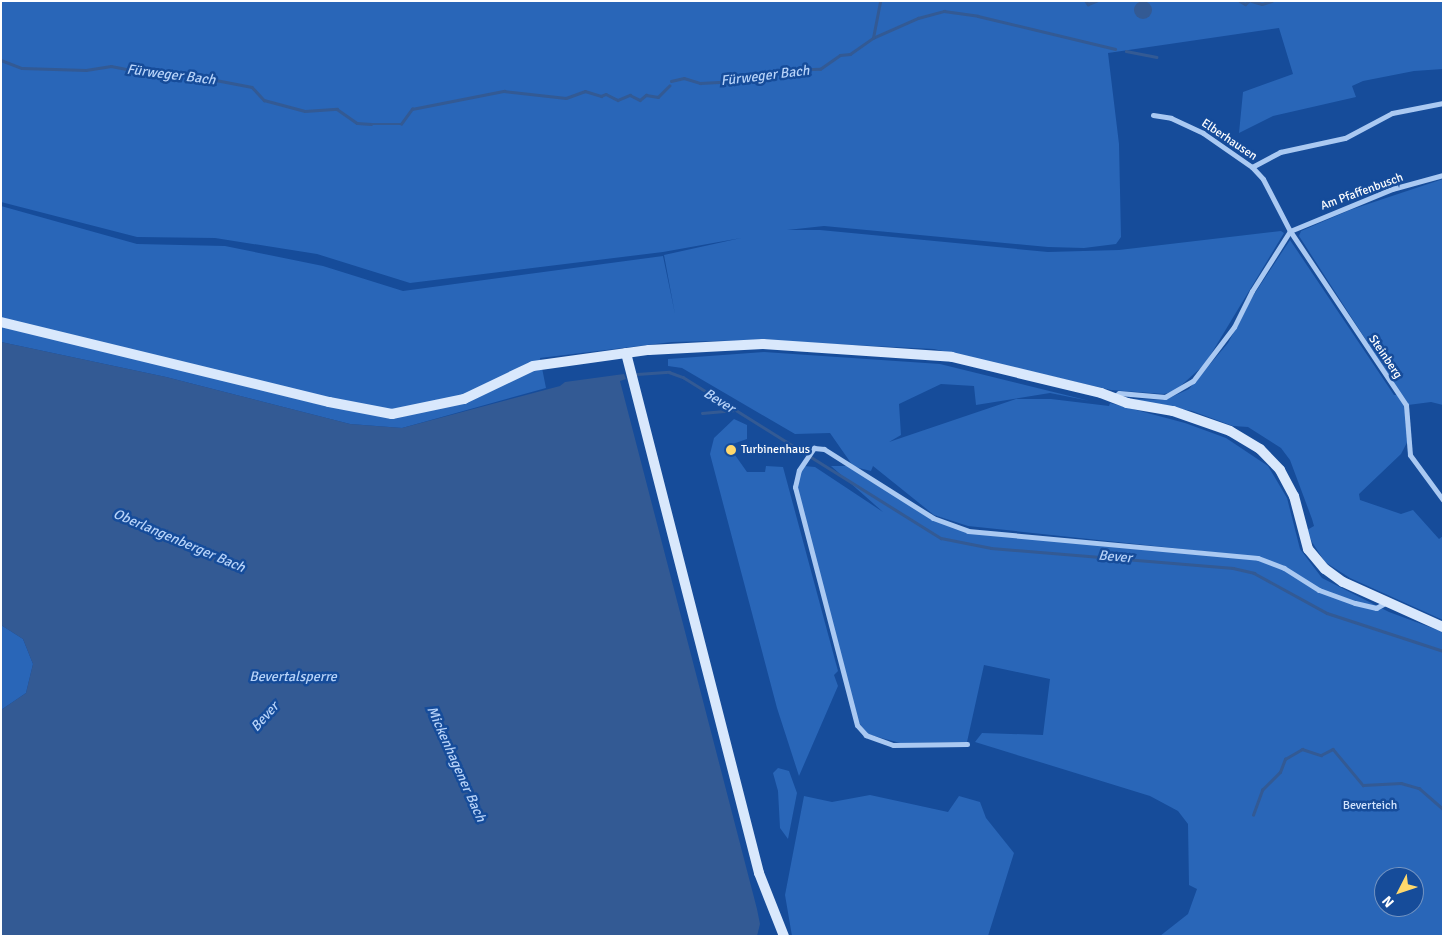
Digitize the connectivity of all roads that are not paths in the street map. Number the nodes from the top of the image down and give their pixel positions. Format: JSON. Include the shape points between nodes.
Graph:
{"nodes":[{"id":1,"x":1443,"y":103,"type":"edge"},
{"id":2,"x":1153,"y":115,"type":"dead end"},
{"id":3,"x":1252,"y":167,"type":"junction"},
{"id":4,"x":1443,"y":175,"type":"edge"},
{"id":5,"x":1290,"y":231,"type":"junction"},
{"id":6,"x":1,"y":322,"type":"edge"},
{"id":7,"x":626,"y":353,"type":"junction"},
{"id":8,"x":1114,"y":398,"type":"junction"},
{"id":9,"x":1443,"y":500,"type":"edge"},
{"id":10,"x":1387,"y":601,"type":"junction"},
{"id":11,"x":1443,"y":627,"type":"edge"},
{"id":12,"x":967,"y":744,"type":"dead end"},
{"id":13,"x":784,"y":936,"type":"edge"}],
"edges":[{"from":1,"to":3,"type":"street","via":[[1392,113],[1345,138],[1280,152]]},
{"from":2,"to":3,"type":"street","name":"Elberhausen","via":[[1171,118],[1203,133]]},
{"from":3,"to":5,"type":"street","name":"Elberhausen","via":[[1263,179]]},
{"from":4,"to":5,"type":"street","name":"Am Pfaffenbusch","via":[[1392,189]]},
{"from":5,"to":8,"type":"street","via":[[1252,291],[1234,327],[1192,381],[1165,397],[1119,393]]},
{"from":5,"to":9,"type":"street","name":"Steinberg","via":[[1406,405],[1410,455]]},
{"from":6,"to":7,"type":"street","via":[[329,402],[392,414],[464,399],[533,366]]},
{"from":7,"to":8,"type":"street","via":[[756,344],[934,354]]},
{"from":7,"to":13,"type":"street","via":[[760,873]]},
{"from":8,"to":10,"type":"street","via":[[1206,421],[1260,449],[1280,470],[1291,488],[1306,543],[1315,559],[1343,582]]},
{"from":10,"to":11,"type":"street"},
{"from":10,"to":12,"type":"street","via":[[1376,608],[1355,603],[1319,590],[1284,568],[1258,558],[968,531],[933,518],[816,447],[796,476],[795,488],[857,725],[866,735],[893,745]]}]}
